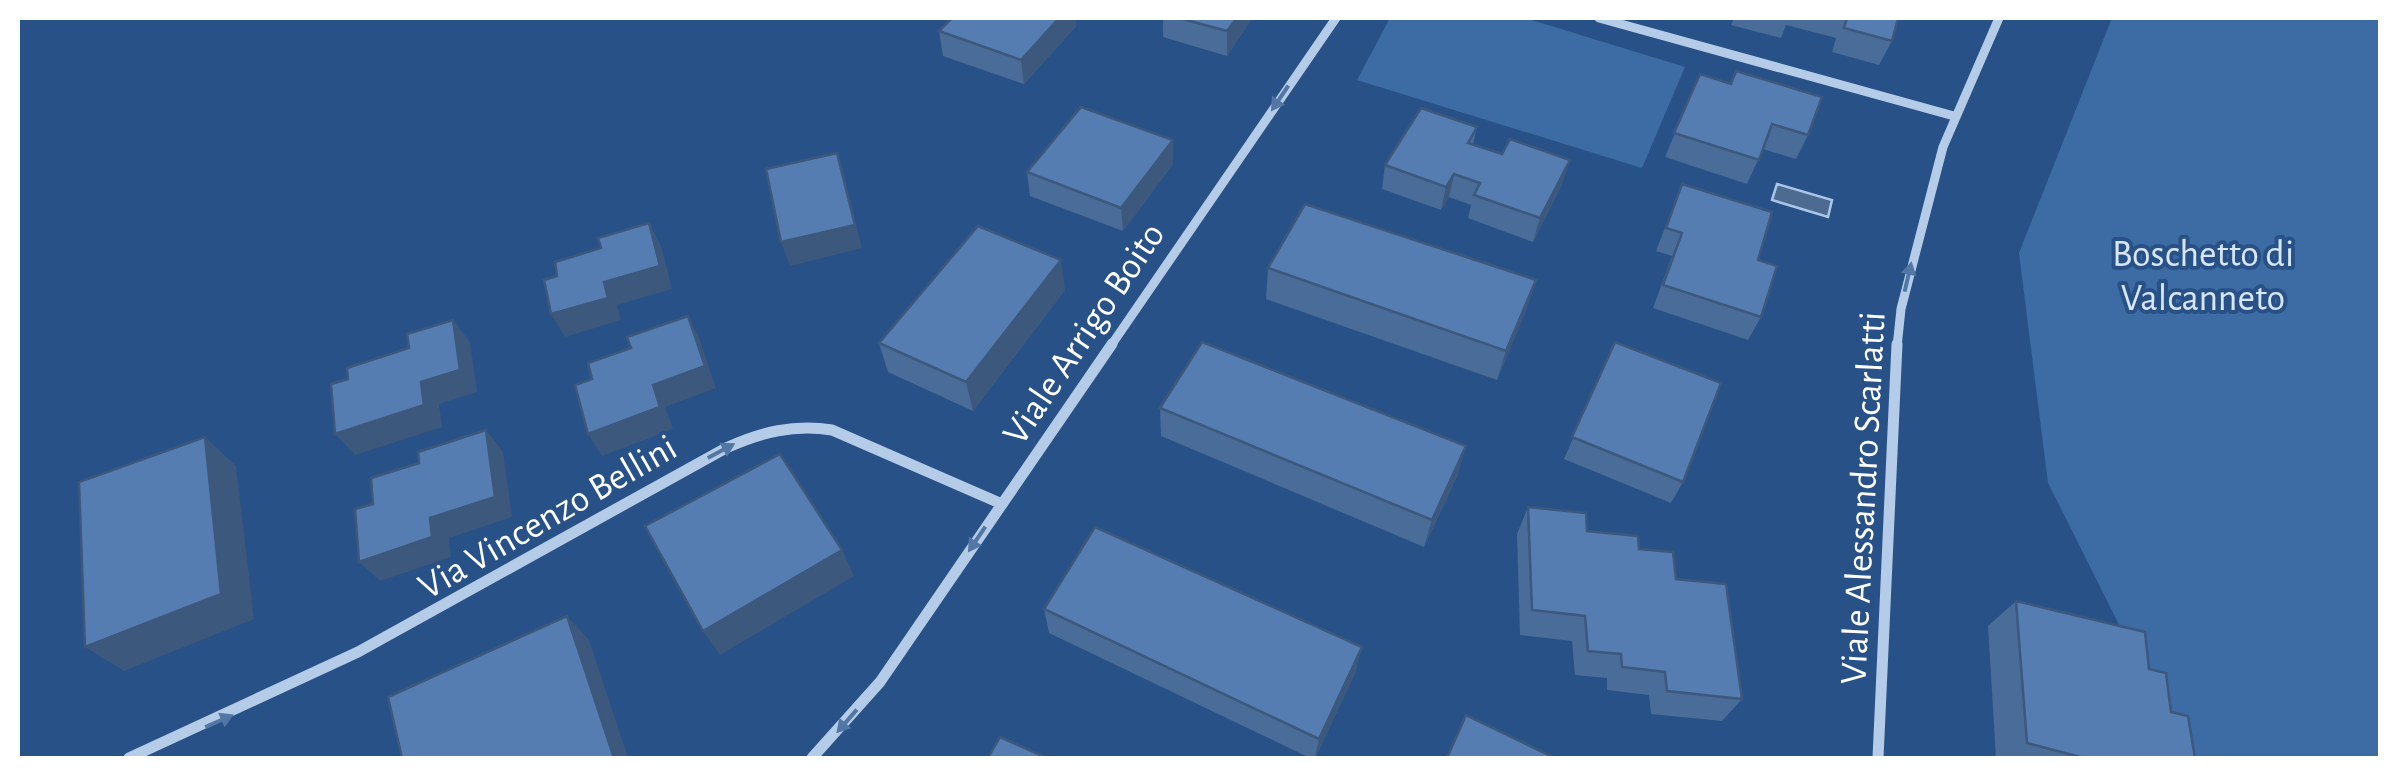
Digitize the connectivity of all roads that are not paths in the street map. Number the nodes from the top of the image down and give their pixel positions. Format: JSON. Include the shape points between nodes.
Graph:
{"nodes":[{"id":1,"x":1336,"y":18,"type":"edge"},
{"id":2,"x":1598,"y":18,"type":"edge"},
{"id":3,"x":1999,"y":18,"type":"edge"},
{"id":4,"x":1954,"y":116,"type":"junction"},
{"id":5,"x":1002,"y":504,"type":"junction"},
{"id":6,"x":130,"y":758,"type":"edge"},
{"id":7,"x":812,"y":758,"type":"edge"},
{"id":8,"x":1878,"y":758,"type":"edge"}],
"edges":[{"from":1,"to":5,"type":"street","name":"Viale Arrigo Boito","one_way":true},
{"from":2,"to":4,"type":"street"},
{"from":3,"to":4,"type":"street","name":"Viale Alessandro Scarlatti"},
{"from":8,"to":4,"type":"street","name":"Viale Alessandro Scarlatti","one_way":true,"via":[[1899,328]]},
{"from":6,"to":5,"type":"street","name":"Via Vincenzo Bellini","one_way":true,"via":[[368,650],[726,448],[768,432],[832,430]]},
{"from":5,"to":7,"type":"street","name":"Viale Arrigo Boito","one_way":true,"via":[[880,682]]}]}
